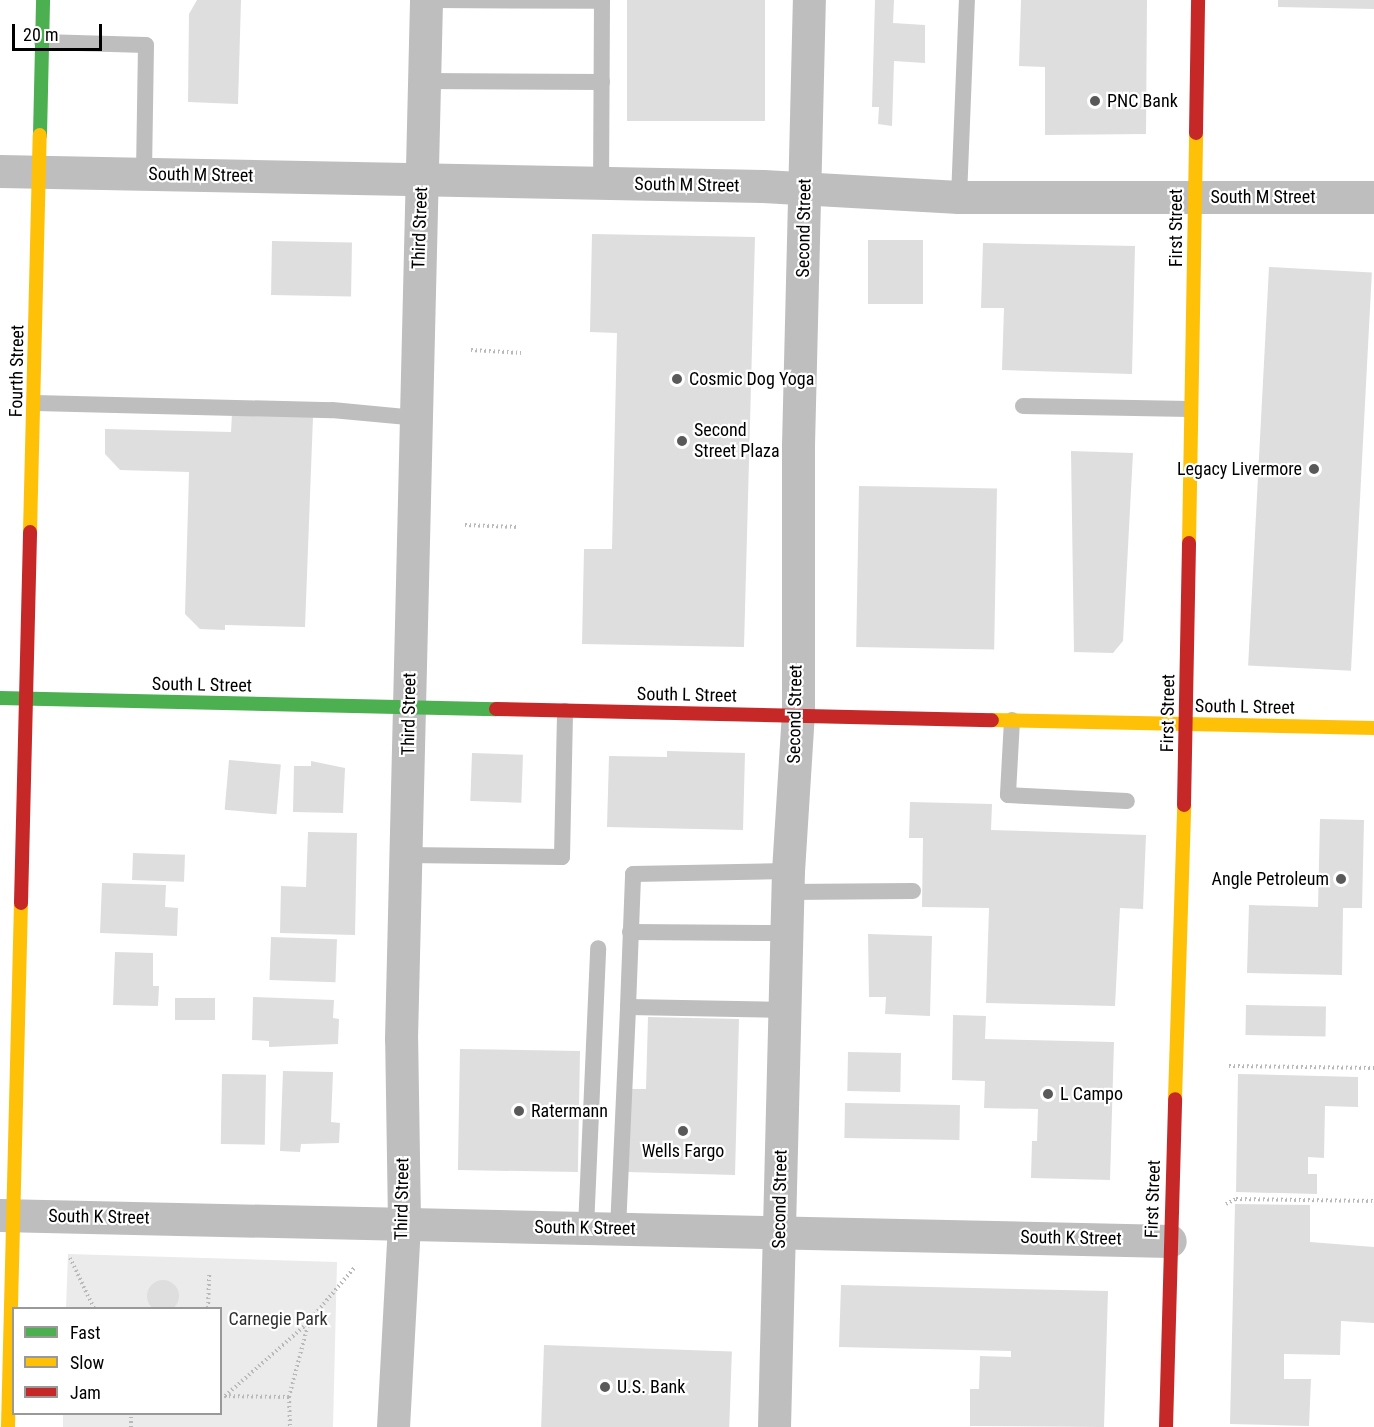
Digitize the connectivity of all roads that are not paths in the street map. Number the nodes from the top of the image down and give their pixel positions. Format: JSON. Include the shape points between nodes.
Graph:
{"nodes":[{"id":1,"x":43,"y":0,"type":"edge"},
{"id":2,"x":426,"y":0,"type":"edge"},
{"id":3,"x":436,"y":0,"type":"edge"},
{"id":4,"x":809,"y":0,"type":"edge"},
{"id":5,"x":967,"y":0,"type":"edge"},
{"id":6,"x":1198,"y":0,"type":"edge"},
{"id":7,"x":602,"y":1,"type":"edge"},
{"id":8,"x":42,"y":42,"type":"junction"},
{"id":9,"x":424,"y":81,"type":"junction"},
{"id":10,"x":602,"y":82,"type":"junction"},
{"id":11,"x":0,"y":171,"type":"edge"},
{"id":12,"x":39,"y":172,"type":"junction"},
{"id":13,"x":144,"y":174,"type":"junction"},
{"id":14,"x":422,"y":180,"type":"junction"},
{"id":15,"x":601,"y":184,"type":"junction"},
{"id":16,"x":805,"y":188,"type":"junction"},
{"id":17,"x":1193,"y":196,"type":"junction"},
{"id":18,"x":958,"y":197,"type":"junction"},
{"id":19,"x":1374,"y":197,"type":"edge"},
{"id":20,"x":35,"y":403,"type":"junction"},
{"id":21,"x":1023,"y":405,"type":"dead end"},
{"id":22,"x":1190,"y":409,"type":"junction"},
{"id":23,"x":416,"y":418,"type":"junction"},
{"id":24,"x":0,"y":698,"type":"edge"},
{"id":25,"x":26,"y":699,"type":"junction"},
{"id":26,"x":409,"y":707,"type":"junction"},
{"id":27,"x":565,"y":711,"type":"junction"},
{"id":28,"x":798,"y":714,"type":"junction"},
{"id":29,"x":1011,"y":720,"type":"junction"},
{"id":30,"x":1186,"y":724,"type":"junction"},
{"id":31,"x":1374,"y":728,"type":"edge"},
{"id":32,"x":1127,"y":801,"type":"dead end"},
{"id":33,"x":405,"y":855,"type":"junction"},
{"id":34,"x":788,"y":881,"type":"junction"},
{"id":35,"x":913,"y":891,"type":"dead end"},
{"id":36,"x":630,"y":932,"type":"junction"},
{"id":37,"x":786,"y":933,"type":"junction"},
{"id":38,"x":598,"y":948,"type":"dead end"},
{"id":39,"x":628,"y":1007,"type":"junction"},
{"id":40,"x":784,"y":1010,"type":"junction"},
{"id":41,"x":7,"y":1215,"type":"edge"},
{"id":42,"x":404,"y":1221,"type":"junction"},
{"id":43,"x":586,"y":1228,"type":"junction"},
{"id":44,"x":618,"y":1228,"type":"junction"},
{"id":45,"x":779,"y":1232,"type":"junction"},
{"id":46,"x":1170,"y":1240,"type":"junction"},
{"id":47,"x":6,"y":1285,"type":"edge"},
{"id":48,"x":8,"y":1427,"type":"edge"},
{"id":49,"x":393,"y":1427,"type":"edge"},
{"id":50,"x":774,"y":1427,"type":"edge"},
{"id":51,"x":1166,"y":1427,"type":"edge"}],
"edges":[{"from":1,"to":8,"type":"main road","name":"Fourth Street"},
{"from":2,"to":9,"type":"street","name":"Third Street"},
{"from":3,"to":7,"type":"lane"},
{"from":4,"to":16,"type":"street","name":"Second Street"},
{"from":5,"to":18,"type":"lane"},
{"from":6,"to":17,"type":"main road","name":"First Street"},
{"from":7,"to":10,"type":"lane"},
{"from":8,"to":12,"type":"main road","name":"Fourth Street"},
{"from":8,"to":13,"type":"lane","via":[[146,45]]},
{"from":9,"to":10,"type":"lane"},
{"from":9,"to":14,"type":"street","name":"Third Street"},
{"from":10,"to":15,"type":"lane"},
{"from":11,"to":12,"type":"street","name":"South M Street"},
{"from":12,"to":13,"type":"street","name":"South M Street"},
{"from":12,"to":20,"type":"main road","name":"Fourth Street"},
{"from":13,"to":14,"type":"street","name":"South M Street"},
{"from":14,"to":15,"type":"street","name":"South M Street"},
{"from":14,"to":23,"type":"street","name":"Third Street"},
{"from":15,"to":16,"type":"street","name":"South M Street"},
{"from":16,"to":18,"type":"street","name":"South M Street"},
{"from":16,"to":28,"type":"street","name":"Second Street"},
{"from":17,"to":18,"type":"street","name":"South M Street"},
{"from":17,"to":19,"type":"street","name":"South M Street"},
{"from":17,"to":22,"type":"main road","name":"First Street"},
{"from":20,"to":23,"type":"lane","via":[[332,410]]},
{"from":20,"to":25,"type":"main road","name":"Fourth Street"},
{"from":21,"to":22,"type":"lane"},
{"from":22,"to":30,"type":"main road","name":"First Street"},
{"from":23,"to":26,"type":"street","name":"Third Street"},
{"from":24,"to":25,"type":"main road","name":"South L Street"},
{"from":25,"to":26,"type":"main road","name":"South L Street"},
{"from":25,"to":41,"type":"main road","name":"Fourth Street"},
{"from":26,"to":27,"type":"main road","name":"South L Street"},
{"from":26,"to":33,"type":"street","name":"Third Street"},
{"from":27,"to":28,"type":"main road","name":"South L Street"},
{"from":27,"to":33,"type":"lane","via":[[562,858]]},
{"from":28,"to":29,"type":"main road","name":"South L Street"},
{"from":28,"to":34,"type":"street","name":"Second Street"},
{"from":29,"to":30,"type":"main road","name":"South L Street"},
{"from":29,"to":32,"type":"lane","via":[[1008,795]]},
{"from":30,"to":31,"type":"main road","name":"South L Street"},
{"from":30,"to":46,"type":"main road","name":"First Street"},
{"from":33,"to":42,"type":"street","name":"Third Street","via":[[400,1039]]},
{"from":34,"to":35,"type":"lane"},
{"from":34,"to":36,"type":"lane","via":[[633,874]]},
{"from":34,"to":37,"type":"street","name":"Second Street"},
{"from":36,"to":37,"type":"lane"},
{"from":36,"to":39,"type":"lane"},
{"from":37,"to":40,"type":"street","name":"Second Street"},
{"from":38,"to":43,"type":"lane"},
{"from":39,"to":40,"type":"lane"},
{"from":39,"to":44,"type":"lane"},
{"from":40,"to":45,"type":"street","name":"Second Street"},
{"from":41,"to":42,"type":"street","name":"South K Street"},
{"from":41,"to":47,"type":"main road","name":"Fourth Street"},
{"from":42,"to":43,"type":"street","name":"South K Street"},
{"from":42,"to":49,"type":"street","name":"Third Street"},
{"from":43,"to":44,"type":"street","name":"South K Street"},
{"from":44,"to":45,"type":"street","name":"South K Street"},
{"from":45,"to":46,"type":"street","name":"South K Street"},
{"from":45,"to":50,"type":"street","name":"Second Street"},
{"from":46,"to":51,"type":"main road","name":"First Street"},
{"from":47,"to":48,"type":"main road","name":"Fourth Street"}]}
